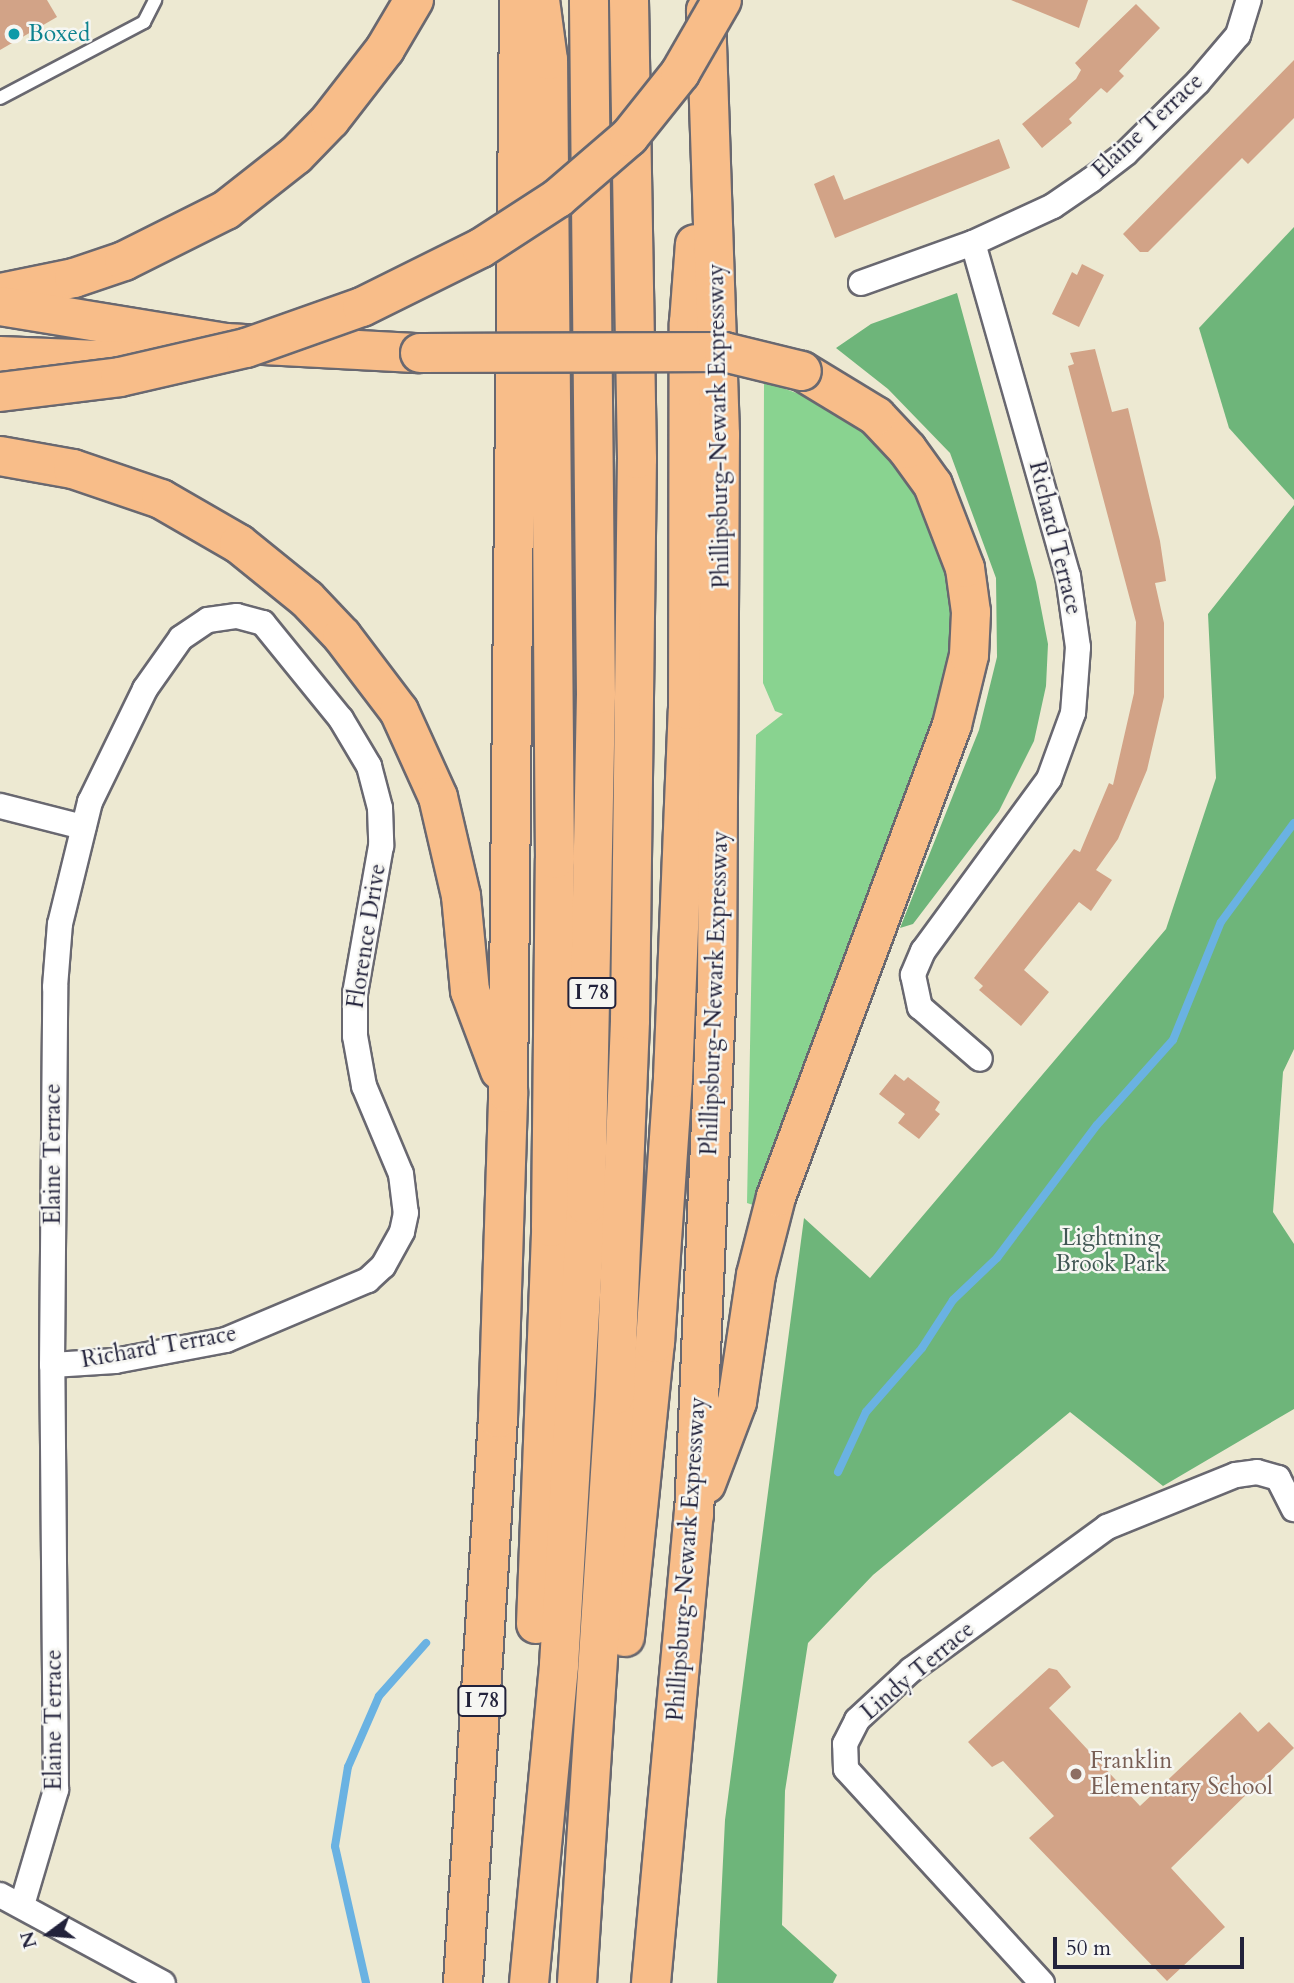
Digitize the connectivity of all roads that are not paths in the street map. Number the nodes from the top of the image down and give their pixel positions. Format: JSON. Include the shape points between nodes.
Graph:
{"nodes":[{"id":1,"x":155,"y":0,"type":"edge"},
{"id":2,"x":414,"y":0,"type":"edge"},
{"id":3,"x":519,"y":0,"type":"edge"},
{"id":4,"x":540,"y":0,"type":"edge"},
{"id":5,"x":589,"y":0,"type":"edge"},
{"id":6,"x":629,"y":0,"type":"edge"},
{"id":7,"x":706,"y":0,"type":"edge"},
{"id":8,"x":722,"y":0,"type":"edge"},
{"id":9,"x":1249,"y":0,"type":"edge"},
{"id":10,"x":709,"y":71,"type":"junction"},
{"id":11,"x":0,"y":98,"type":"edge"},
{"id":12,"x":973,"y":243,"type":"junction"},
{"id":13,"x":861,"y":283,"type":"dead end"},
{"id":14,"x":0,"y":293,"type":"edge"},
{"id":15,"x":0,"y":306,"type":"edge"},
{"id":16,"x":420,"y":353,"type":"junction"},
{"id":17,"x":0,"y":356,"type":"edge"},
{"id":18,"x":0,"y":392,"type":"edge"},
{"id":19,"x":0,"y":456,"type":"edge"},
{"id":20,"x":341,"y":719,"type":"joint"},
{"id":21,"x":0,"y":806,"type":"edge"},
{"id":22,"x":83,"y":827,"type":"junction"},
{"id":23,"x":981,"y":1059,"type":"dead end"},
{"id":24,"x":508,"y":1093,"type":"junction"},
{"id":25,"x":343,"y":1294,"type":"joint"},
{"id":26,"x":52,"y":1365,"type":"junction"},
{"id":27,"x":1294,"y":1509,"type":"edge"},
{"id":28,"x":694,"y":1515,"type":"junction"},
{"id":29,"x":11,"y":1900,"type":"edge"},
{"id":30,"x":1030,"y":1978,"type":"edge"},
{"id":31,"x":163,"y":1983,"type":"edge"},
{"id":32,"x":463,"y":1983,"type":"edge"},
{"id":33,"x":523,"y":1983,"type":"edge"},
{"id":34,"x":529,"y":1983,"type":"edge"},
{"id":35,"x":577,"y":1983,"type":"edge"},
{"id":36,"x":583,"y":1983,"type":"edge"},
{"id":37,"x":651,"y":1983,"type":"edge"}],
"edges":[{"from":1,"to":11,"type":"lane","via":[[144,22]]},
{"from":2,"to":14,"type":"highway","via":[[361,85],[296,155],[226,210],[124,261],[74,278]]},
{"from":3,"to":24,"type":"highway","number":"I 78"},
{"from":4,"to":33,"type":"highway","via":[[548,60],[555,947],[548,1322]]},
{"from":5,"to":34,"type":"highway","number":"I 78","via":[[596,722],[586,1205],[559,1665]]},
{"from":6,"to":35,"type":"highway","number":"I 78","via":[[637,646],[627,1115],[615,1395]]},
{"from":7,"to":10,"type":"highway","name":"Phillipsburg-Newark Expressway"},
{"from":8,"to":18,"type":"highway","bridge":true,"via":[[680,73],[629,137],[558,198],[481,248],[362,307],[246,348],[120,377]]},
{"from":9,"to":12,"type":"street","name":"Elaine Terrace","via":[[1238,35],[1126,153],[1053,206]]},
{"from":10,"to":28,"type":"highway","name":"Phillipsburg-Newark Expressway","via":[[719,346],[720,786],[710,1176]]},
{"from":10,"to":36,"type":"highway","via":[[689,323],[686,802],[662,1255],[612,1784]]},
{"from":12,"to":13,"type":"street","name":"Elaine Terrace"},
{"from":12,"to":23,"type":"street","name":"Richard Terrace","via":[[1068,576],[1079,647],[1073,713],[1049,779],[923,951],[914,975],[920,1007]]},
{"from":15,"to":16,"type":"highway","via":[[226,343]]},
{"from":16,"to":17,"type":"highway","via":[[256,364]]},
{"from":16,"to":28,"type":"highway","bridge":true,"via":[[724,352],[802,371],[876,416],[907,449],[933,485],[965,568],[971,612],[969,655],[952,725],[776,1197],[756,1275],[737,1402]]},
{"from":19,"to":24,"type":"highway","via":[[116,481],[200,520],[277,573],[357,655],[399,711],[438,797],[461,896],[470,991]]},
{"from":20,"to":22,"type":"street","name":"Elaine Terrace","via":[[263,623],[237,616],[208,620],[181,638],[145,689],[114,744]]},
{"from":20,"to":25,"type":"street","name":"Florence Drive","via":[[369,766],[380,808],[381,846],[355,994],[355,1036],[364,1086],[401,1174],[406,1213],[402,1232],[383,1266]]},
{"from":21,"to":22,"type":"street"},
{"from":22,"to":26,"type":"street","name":"Elaine Terrace","via":[[60,924],[55,987]]},
{"from":24,"to":32,"type":"highway","number":"I 78","via":[[498,1418]]},
{"from":25,"to":26,"type":"street","name":"Richard Terrace","via":[[226,1340],[116,1360]]},
{"from":26,"to":29,"type":"street","name":"Elaine Terrace","via":[[56,1790]]},
{"from":27,"to":30,"type":"street","name":"Lindy Terrace","via":[[1278,1478],[1257,1472],[1236,1475],[1107,1527],[911,1670],[857,1720],[845,1744],[846,1769]]},
{"from":28,"to":37,"type":"highway","name":"Phillipsburg-Newark Expressway"},
{"from":29,"to":31,"type":"street"}]}
